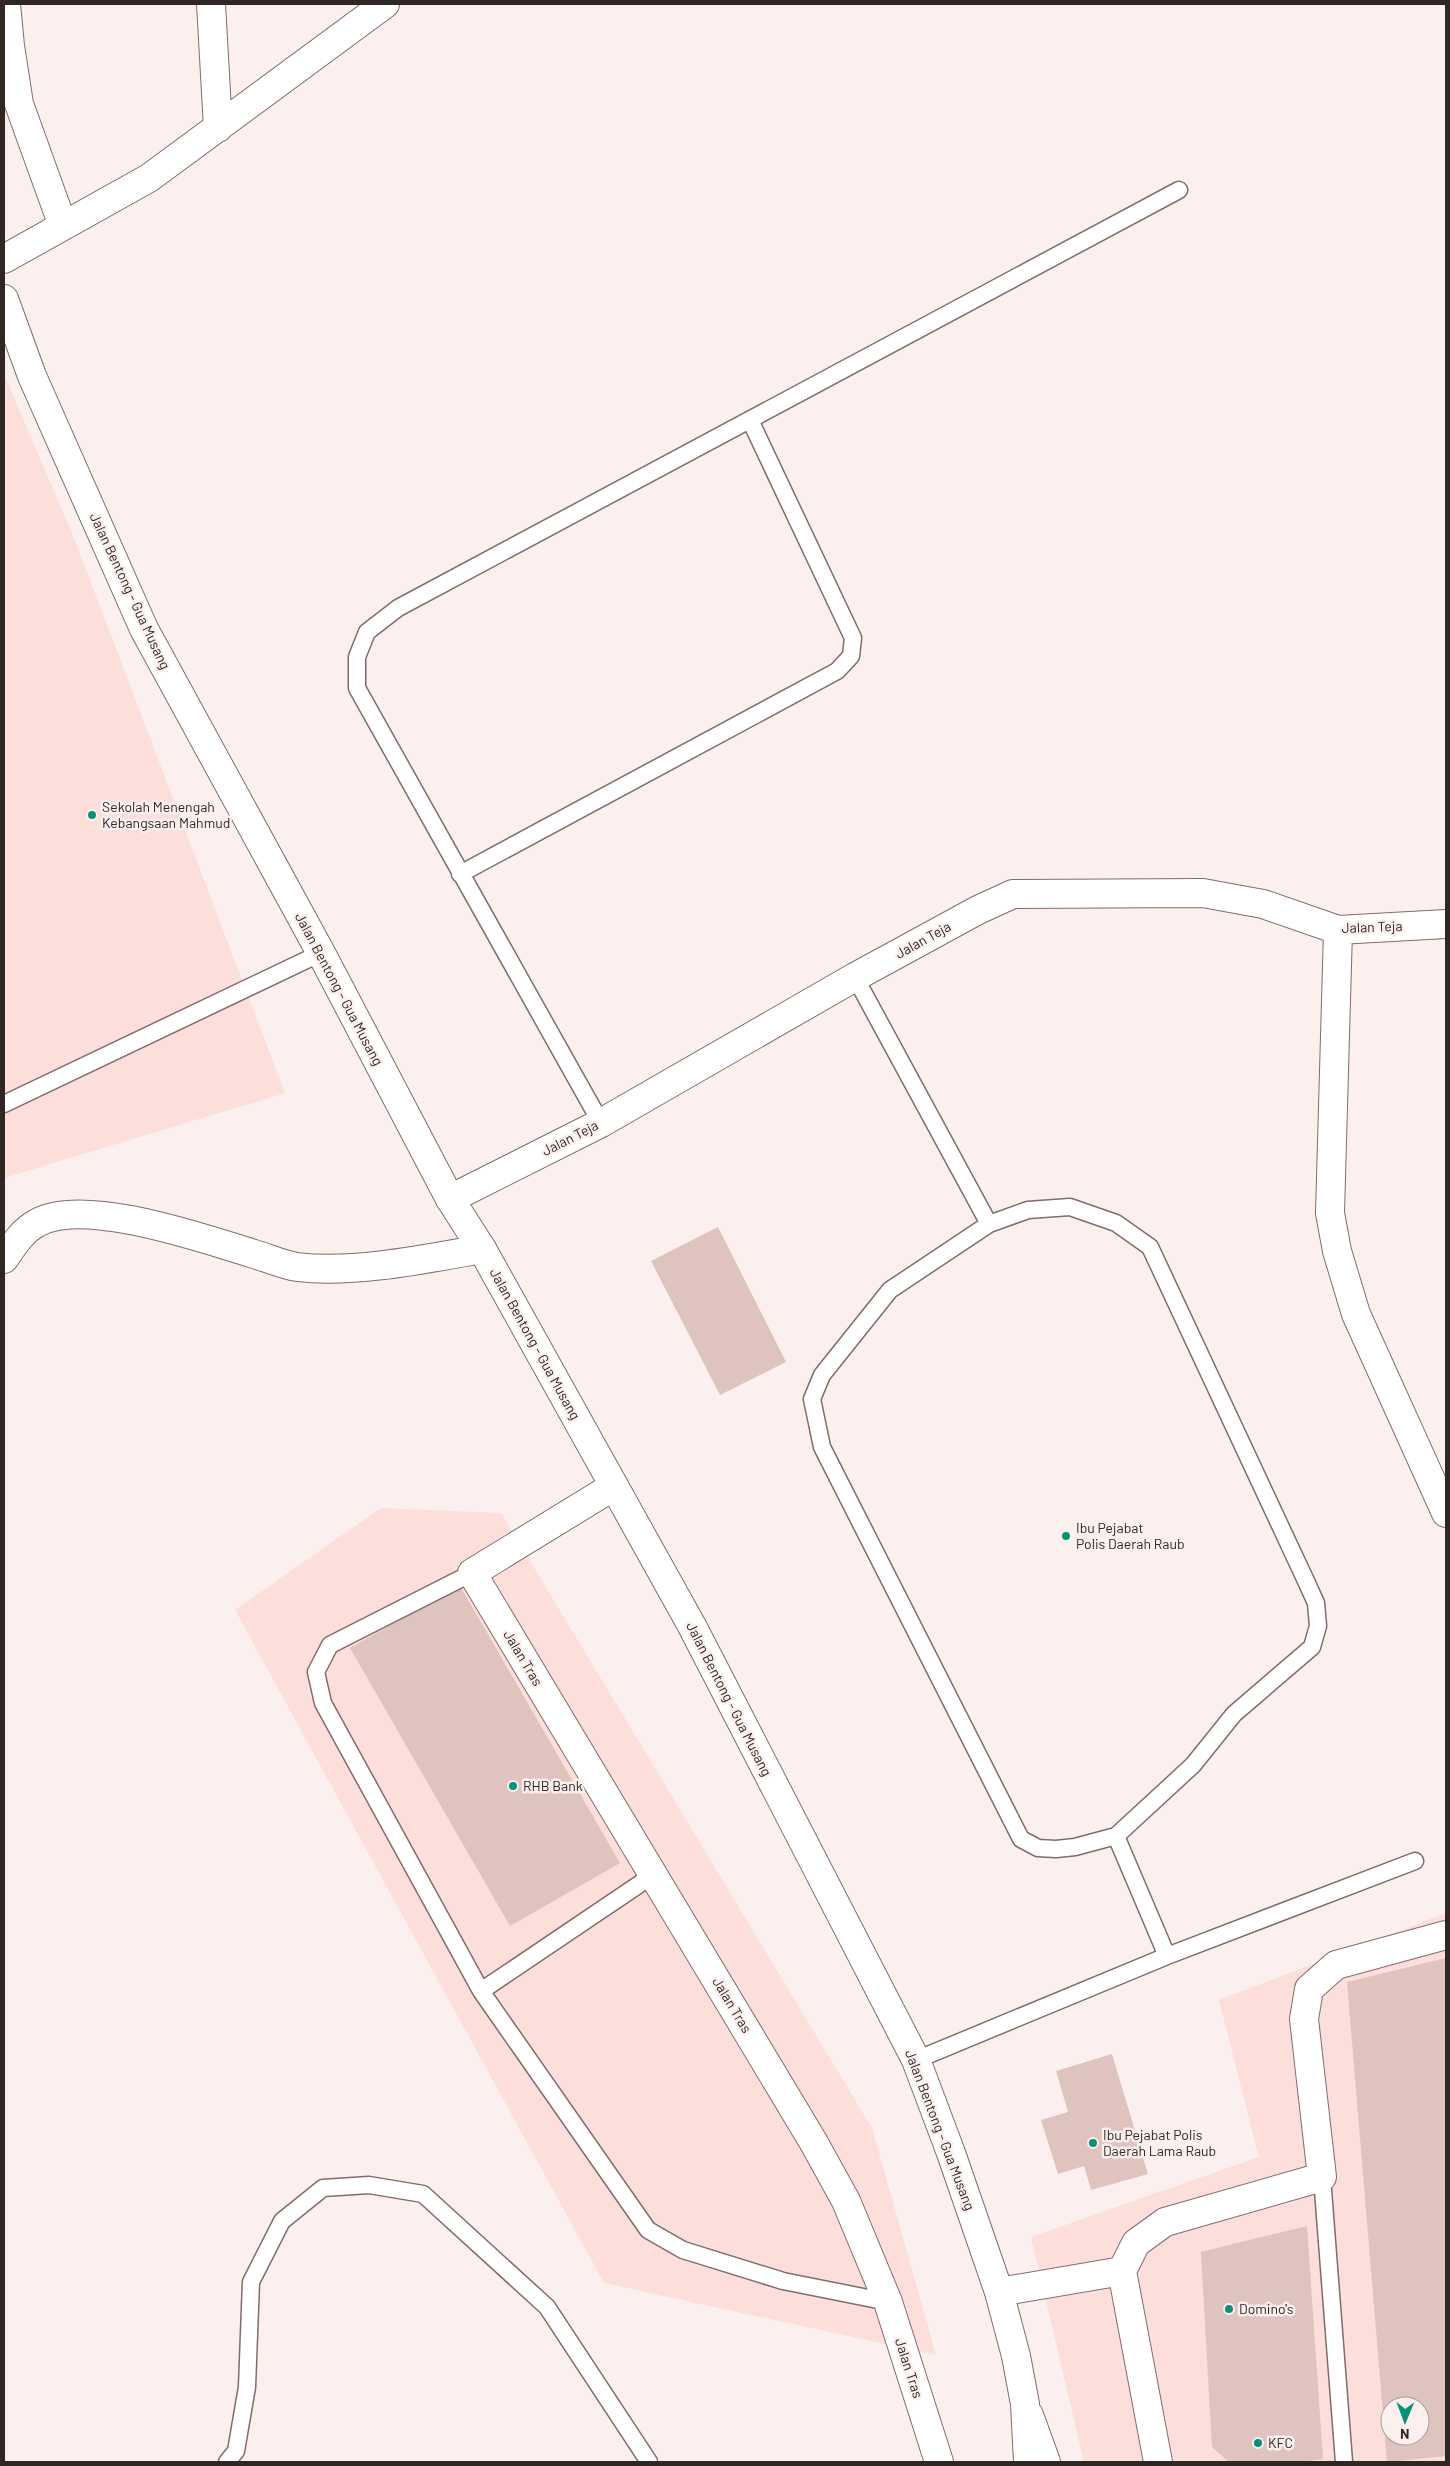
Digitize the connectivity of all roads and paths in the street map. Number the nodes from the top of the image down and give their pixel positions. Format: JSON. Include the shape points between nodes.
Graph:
{"nodes":[{"id":1,"x":6,"y":4,"type":"edge"},
{"id":2,"x":211,"y":4,"type":"edge"},
{"id":3,"x":385,"y":4,"type":"edge"},
{"id":4,"x":218,"y":128,"type":"junction"},
{"id":5,"x":1179,"y":190,"type":"dead end"},
{"id":6,"x":63,"y":226,"type":"junction"},
{"id":7,"x":4,"y":260,"type":"edge"},
{"id":8,"x":4,"y":299,"type":"edge"},
{"id":9,"x":750,"y":420,"type":"junction"},
{"id":10,"x":460,"y":874,"type":"junction"},
{"id":11,"x":1446,"y":924,"type":"edge"},
{"id":12,"x":1338,"y":930,"type":"junction"},
{"id":13,"x":321,"y":953,"type":"junction"},
{"id":14,"x":855,"y":977,"type":"junction"},
{"id":15,"x":4,"y":1104,"type":"edge"},
{"id":16,"x":601,"y":1123,"type":"junction"},
{"id":17,"x":450,"y":1199,"type":"junction"},
{"id":18,"x":989,"y":1224,"type":"junction"},
{"id":19,"x":482,"y":1248,"type":"junction"},
{"id":20,"x":4,"y":1259,"type":"edge"},
{"id":21,"x":614,"y":1486,"type":"junction"},
{"id":22,"x":1446,"y":1513,"type":"edge"},
{"id":23,"x":472,"y":1573,"type":"junction"},
{"id":24,"x":1116,"y":1836,"type":"junction"},
{"id":25,"x":1415,"y":1861,"type":"dead end"},
{"id":26,"x":653,"y":1875,"type":"junction"},
{"id":27,"x":1446,"y":1935,"type":"edge"},
{"id":28,"x":1167,"y":1956,"type":"junction"},
{"id":29,"x":481,"y":1991,"type":"junction"},
{"id":30,"x":916,"y":2060,"type":"junction"},
{"id":31,"x":1322,"y":2178,"type":"junction"},
{"id":32,"x":1122,"y":2271,"type":"junction"},
{"id":33,"x":999,"y":2292,"type":"junction"},
{"id":34,"x":888,"y":2302,"type":"junction"},
{"id":35,"x":1024,"y":2404,"type":"junction"},
{"id":36,"x":227,"y":2462,"type":"edge"},
{"id":37,"x":649,"y":2462,"type":"edge"},
{"id":38,"x":939,"y":2462,"type":"edge"},
{"id":39,"x":1028,"y":2462,"type":"edge"},
{"id":40,"x":1046,"y":2462,"type":"edge"},
{"id":41,"x":1158,"y":2462,"type":"edge"},
{"id":42,"x":1344,"y":2462,"type":"edge"}],
"edges":[{"from":1,"to":6,"type":"street","via":[[19,104]]},
{"from":2,"to":4,"type":"street"},
{"from":3,"to":4,"type":"street"},
{"from":4,"to":6,"type":"street","via":[[149,178]]},
{"from":5,"to":9,"type":"lane"},
{"from":6,"to":7,"type":"street"},
{"from":8,"to":13,"type":"street","name":"Jalan Bentong - Gua Musang","via":[[32,376],[144,629]]},
{"from":9,"to":10,"type":"lane","via":[[853,638],[851,656],[837,671]]},
{"from":9,"to":10,"type":"lane","via":[[398,608],[367,632],[357,658],[357,688]]},
{"from":10,"to":16,"type":"lane"},
{"from":11,"to":12,"type":"street","name":"Jalan Teja"},
{"from":12,"to":14,"type":"street","name":"Jalan Teja","via":[[1263,904],[1203,893],[1013,894]]},
{"from":12,"to":22,"type":"street","via":[[1330,1213],[1356,1314]]},
{"from":13,"to":15,"type":"lane"},
{"from":13,"to":17,"type":"street","name":"Jalan Bentong - Gua Musang"},
{"from":14,"to":16,"type":"street","name":"Jalan Teja"},
{"from":14,"to":18,"type":"lane"},
{"from":16,"to":17,"type":"street","name":"Jalan Teja"},
{"from":17,"to":19,"type":"street","name":"Jalan Bentong - Gua Musang"},
{"from":18,"to":24,"type":"lane","via":[[890,1290],[822,1375],[812,1399],[822,1447],[1021,1839],[1038,1848],[1056,1849]]},
{"from":18,"to":24,"type":"lane","via":[[1028,1210],[1070,1207],[1116,1223],[1150,1247],[1316,1603],[1318,1626],[1312,1646],[1234,1714],[1193,1765]]},
{"from":19,"to":20,"type":"street","via":[[400,1263],[296,1267],[141,1222],[74,1213],[37,1222],[18,1239]]},
{"from":19,"to":21,"type":"street","name":"Jalan Bentong - Gua Musang"},
{"from":21,"to":23,"type":"street"},
{"from":21,"to":30,"type":"street","name":"Jalan Bentong - Gua Musang","via":[[692,1626]]},
{"from":23,"to":26,"type":"street","name":"Jalan Tras"},
{"from":23,"to":29,"type":"lane","via":[[330,1645],[316,1672],[323,1703]]},
{"from":24,"to":28,"type":"lane"},
{"from":25,"to":28,"type":"lane"},
{"from":26,"to":29,"type":"lane"},
{"from":26,"to":34,"type":"street","name":"Jalan Tras","via":[[846,2201]]},
{"from":27,"to":31,"type":"street","via":[[1336,1965],[1309,1989],[1304,2019]]},
{"from":28,"to":30,"type":"lane"},
{"from":29,"to":34,"type":"lane","via":[[648,2230],[683,2250],[783,2281]]},
{"from":30,"to":33,"type":"street","name":"Jalan Bentong - Gua Musang"},
{"from":31,"to":32,"type":"street","via":[[1164,2222],[1136,2243]]},
{"from":31,"to":42,"type":"lane"},
{"from":32,"to":33,"type":"street"},
{"from":32,"to":41,"type":"street"},
{"from":33,"to":35,"type":"street","name":"Jalan Bentong - Gua Musang","via":[[1016,2356]]},
{"from":34,"to":38,"type":"street","name":"Jalan Tras"},
{"from":35,"to":39,"type":"street"},
{"from":35,"to":40,"type":"street"},
{"from":36,"to":37,"type":"lane","via":[[236,2451],[246,2396],[251,2282],[282,2221],[323,2188],[369,2185],[423,2194],[547,2307]]}]}
